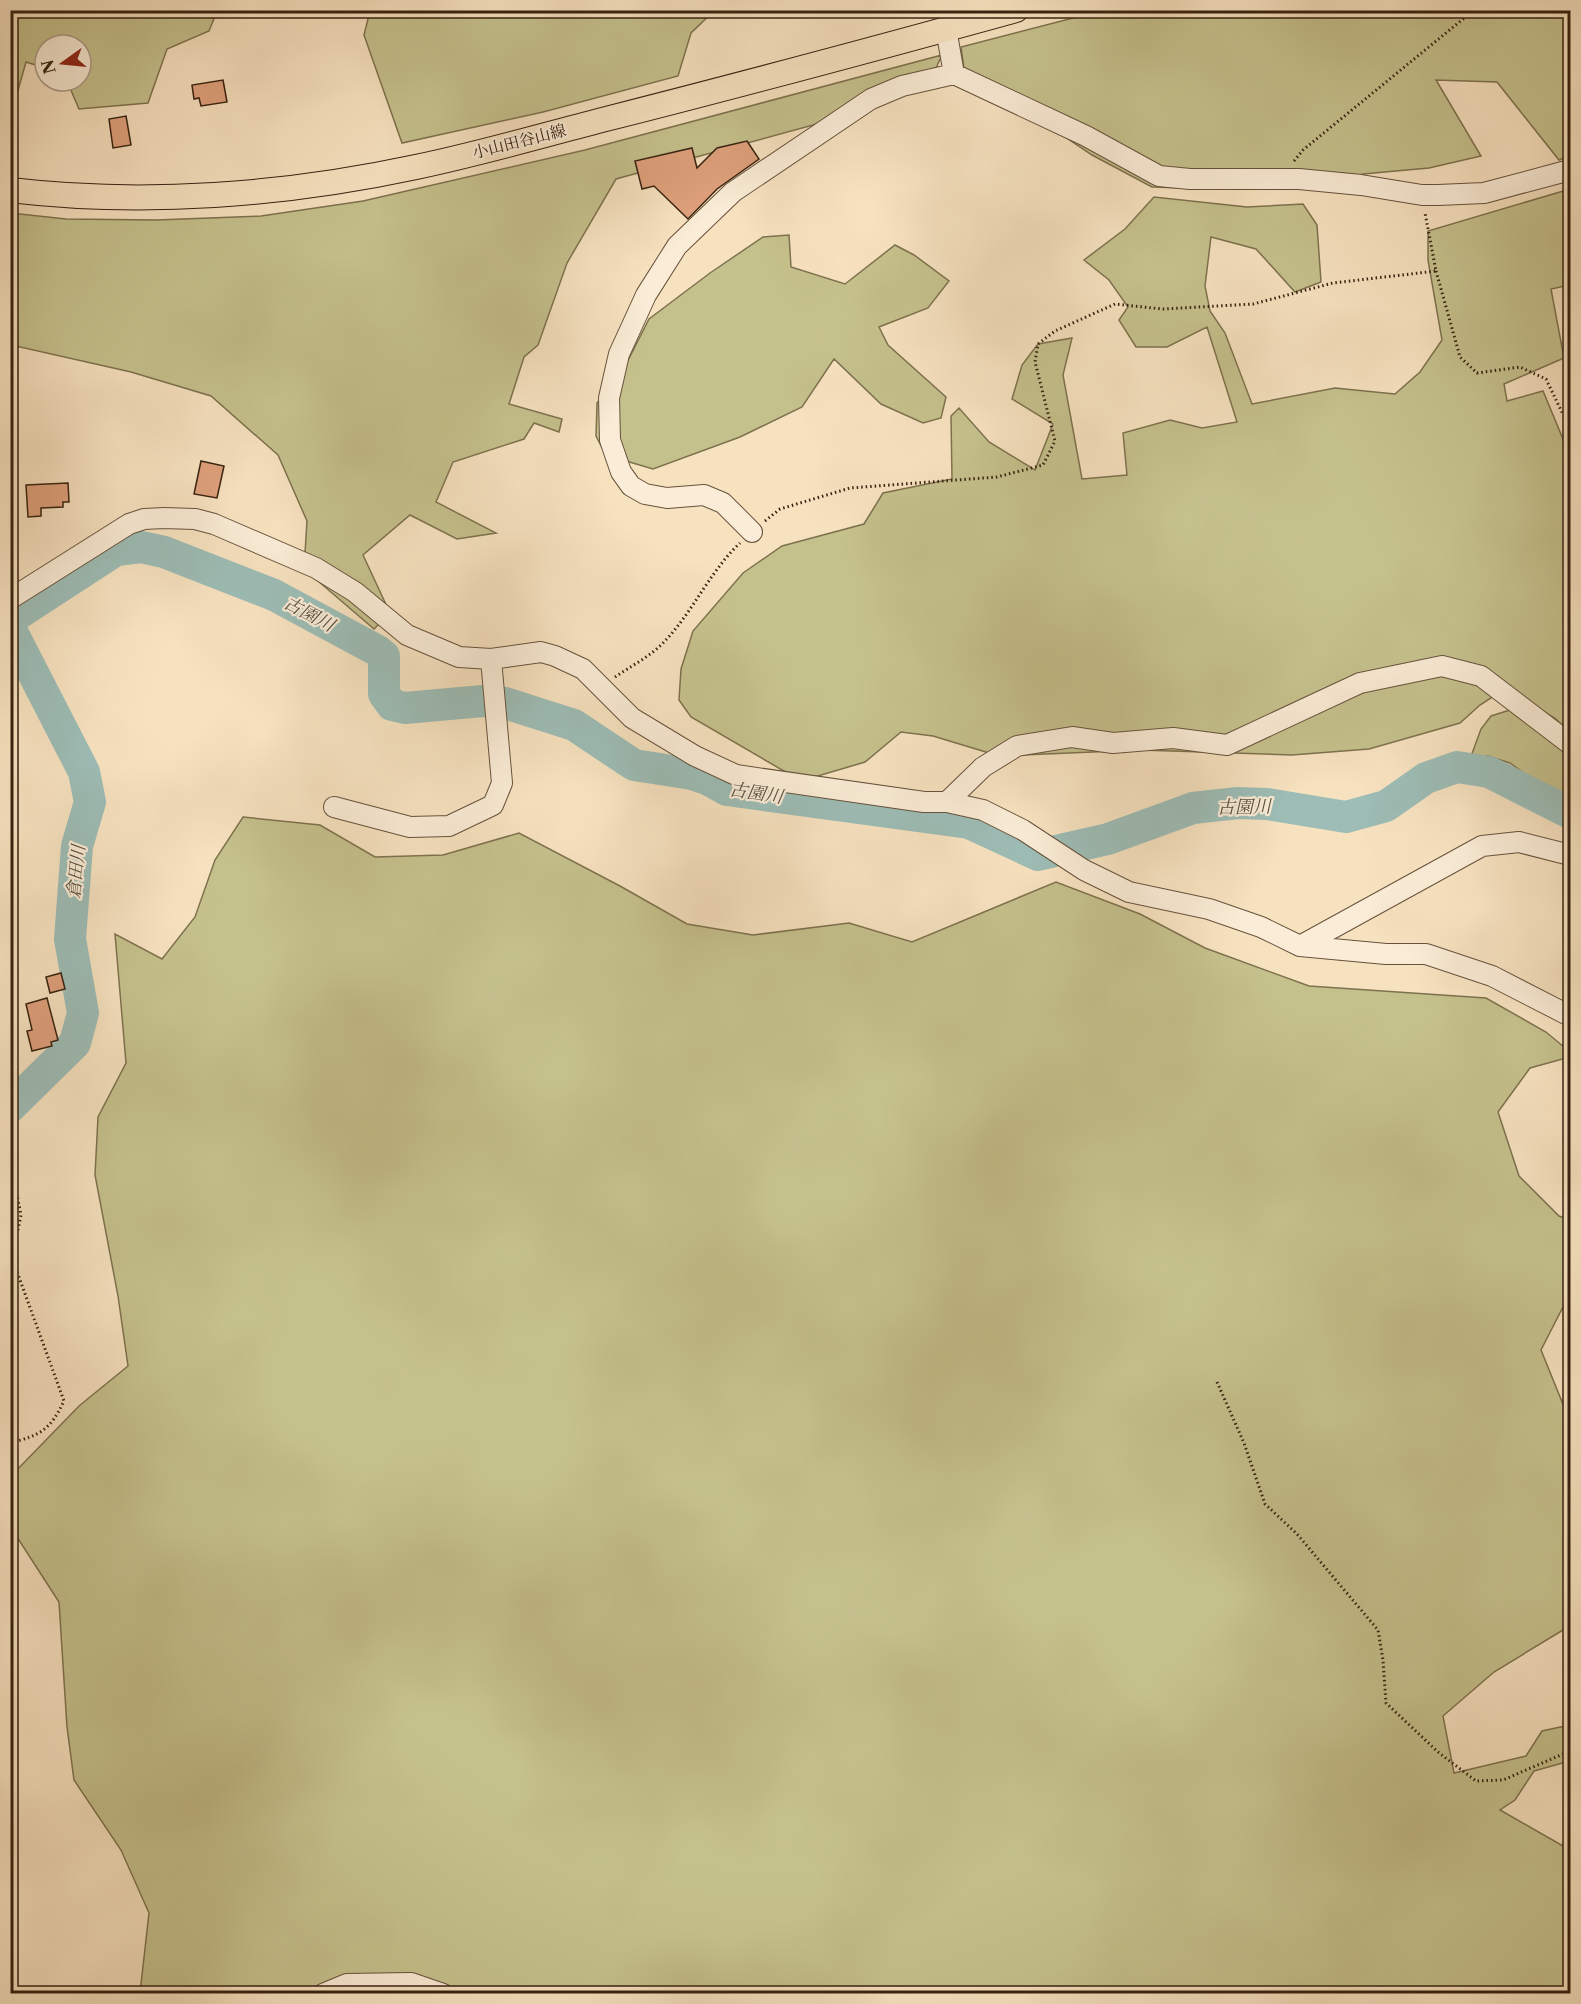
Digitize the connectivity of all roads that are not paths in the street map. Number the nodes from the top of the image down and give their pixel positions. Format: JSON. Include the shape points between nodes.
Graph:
{"nodes":[{"id":1,"x":1016,"y":10,"type":"edge"},
{"id":2,"x":946,"y":29,"type":"junction"},
{"id":3,"x":954,"y":74,"type":"junction"},
{"id":4,"x":1570,"y":170,"type":"edge"},
{"id":5,"x":10,"y":190,"type":"edge"},
{"id":6,"x":752,"y":532,"type":"road end"},
{"id":7,"x":10,"y":599,"type":"edge"},
{"id":8,"x":491,"y":659,"type":"junction"},
{"id":9,"x":1570,"y":744,"type":"edge"},
{"id":10,"x":947,"y":802,"type":"junction"},
{"id":11,"x":334,"y":807,"type":"dead end"},
{"id":12,"x":1570,"y":855,"type":"edge"},
{"id":13,"x":1300,"y":946,"type":"junction"},
{"id":14,"x":1570,"y":1016,"type":"edge"},
{"id":15,"x":323,"y":1994,"type":"edge"},
{"id":16,"x":443,"y":1994,"type":"edge"}],
"edges":[{"from":1,"to":2,"type":"main road","name":"小山田谷山線"},
{"from":2,"to":3,"type":"street"},
{"from":2,"to":5,"type":"main road","name":"小山田谷山線","via":[[463,156],[357,178],[261,190],[145,197]]},
{"from":3,"to":4,"type":"street","via":[[1086,136],[1159,176],[1281,179],[1362,185],[1422,195],[1484,193]]},
{"from":3,"to":6,"type":"street","via":[[902,86],[872,99],[734,192],[677,246],[646,295],[619,354],[609,398],[610,440],[621,472],[631,486],[645,494],[667,498],[704,495],[723,503]]},
{"from":7,"to":8,"type":"street","via":[[129,524],[144,519],[195,519],[316,568],[355,592],[406,635],[459,657]]},
{"from":8,"to":10,"type":"street","via":[[541,652],[583,669],[632,718],[695,756],[736,775]]},
{"from":8,"to":11,"type":"street","via":[[502,783],[493,805],[449,826],[410,827]]},
{"from":9,"to":10,"type":"street","via":[[1481,676],[1442,666],[1360,683],[1227,745],[1173,738],[1113,743],[1072,737],[1017,746],[984,767]]},
{"from":10,"to":13,"type":"street","via":[[983,810],[1129,892],[1209,909]]},
{"from":12,"to":13,"type":"street","via":[[1519,842],[1482,846]]},
{"from":13,"to":14,"type":"street","via":[[1426,954],[1492,976]]},
{"from":15,"to":16,"type":"street","via":[[347,1984],[411,1983]]}]}
